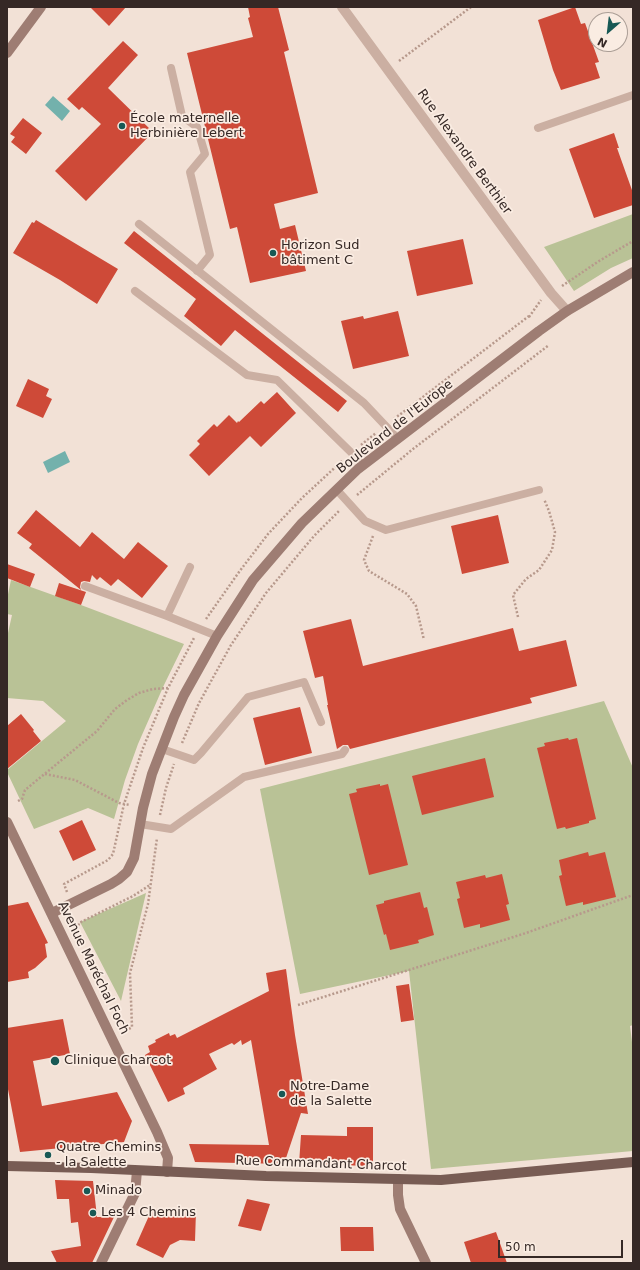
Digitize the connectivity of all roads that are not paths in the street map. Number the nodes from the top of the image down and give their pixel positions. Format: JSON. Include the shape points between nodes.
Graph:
{"nodes":[{"id":1,"x":41,"y":7,"type":"edge"},
{"id":2,"x":342,"y":7,"type":"edge"},
{"id":3,"x":7,"y":53,"type":"edge"},
{"id":4,"x":171,"y":68,"type":"dead end"},
{"id":5,"x":633,"y":95,"type":"edge"},
{"id":6,"x":538,"y":128,"type":"dead end"},
{"id":7,"x":139,"y":224,"type":"dead end"},
{"id":8,"x":197,"y":271,"type":"junction"},
{"id":9,"x":633,"y":272,"type":"edge"},
{"id":10,"x":135,"y":291,"type":"dead end"},
{"id":11,"x":566,"y":312,"type":"junction"},
{"id":12,"x":398,"y":439,"type":"junction"},
{"id":13,"x":364,"y":465,"type":"junction"},
{"id":14,"x":337,"y":490,"type":"junction"},
{"id":15,"x":539,"y":490,"type":"road end"},
{"id":16,"x":190,"y":567,"type":"dead end"},
{"id":17,"x":85,"y":586,"type":"dead end"},
{"id":18,"x":168,"y":616,"type":"junction"},
{"id":19,"x":217,"y":636,"type":"junction"},
{"id":20,"x":321,"y":722,"type":"dead end"},
{"id":21,"x":162,"y":749,"type":"junction"},
{"id":22,"x":345,"y":750,"type":"dead end"},
{"id":23,"x":7,"y":822,"type":"edge"},
{"id":24,"x":140,"y":824,"type":"junction"},
{"id":25,"x":52,"y":913,"type":"junction"},
{"id":26,"x":633,"y":1162,"type":"edge"},
{"id":27,"x":7,"y":1166,"type":"edge"},
{"id":28,"x":137,"y":1171,"type":"junction"},
{"id":29,"x":167,"y":1172,"type":"junction"},
{"id":30,"x":398,"y":1179,"type":"junction"},
{"id":31,"x":101,"y":1263,"type":"edge"},
{"id":32,"x":426,"y":1263,"type":"edge"}],
"edges":[{"from":1,"to":3,"type":"street"},
{"from":2,"to":11,"type":"street","name":"Rue Alexandre Berthier"},
{"from":4,"to":8,"type":"lane","via":[[182,116],[197,128],[205,154],[190,172],[210,255]]},
{"from":5,"to":6,"type":"lane"},
{"from":7,"to":8,"type":"lane"},
{"from":8,"to":12,"type":"lane","via":[[364,403]]},
{"from":9,"to":11,"type":"street","name":"Boulevard de l'Europe"},
{"from":10,"to":13,"type":"lane","via":[[247,375],[277,380]]},
{"from":11,"to":12,"type":"street","name":"Boulevard de l'Europe"},
{"from":12,"to":13,"type":"street","name":"Boulevard de l'Europe"},
{"from":13,"to":14,"type":"street","name":"Boulevard de l'Europe"},
{"from":14,"to":15,"type":"lane","via":[[365,521],[386,530]]},
{"from":14,"to":19,"type":"street","name":"Boulevard de l'Europe","via":[[302,523],[253,580]]},
{"from":16,"to":18,"type":"lane"},
{"from":17,"to":18,"type":"lane"},
{"from":18,"to":19,"type":"lane"},
{"from":19,"to":21,"type":"street","name":"Boulevard de l'Europe","via":[[184,695]]},
{"from":20,"to":21,"type":"lane","via":[[304,682],[248,697],[194,760]]},
{"from":21,"to":24,"type":"street","name":"Boulevard de l'Europe","via":[[152,774]]},
{"from":22,"to":24,"type":"lane","via":[[342,754],[244,777],[171,829]]},
{"from":23,"to":25,"type":"street","name":"Avenue Maréchal Foch"},
{"from":24,"to":25,"type":"street","name":"Boulevard de l'Europe","via":[[134,858],[126,872],[111,884]]},
{"from":25,"to":29,"type":"street","name":"Avenue Maréchal Foch","via":[[157,1132],[168,1158]]},
{"from":26,"to":30,"type":"main road","name":"Rue Commandant Charcot","via":[[448,1180]]},
{"from":27,"to":28,"type":"main road","name":"Rue Commandant Charcot"},
{"from":28,"to":29,"type":"main road","name":"Rue Commandant Charcot"},
{"from":28,"to":31,"type":"street","via":[[135,1193]]},
{"from":29,"to":30,"type":"main road","name":"Rue Commandant Charcot"},
{"from":30,"to":32,"type":"street","via":[[400,1209]]}]}
